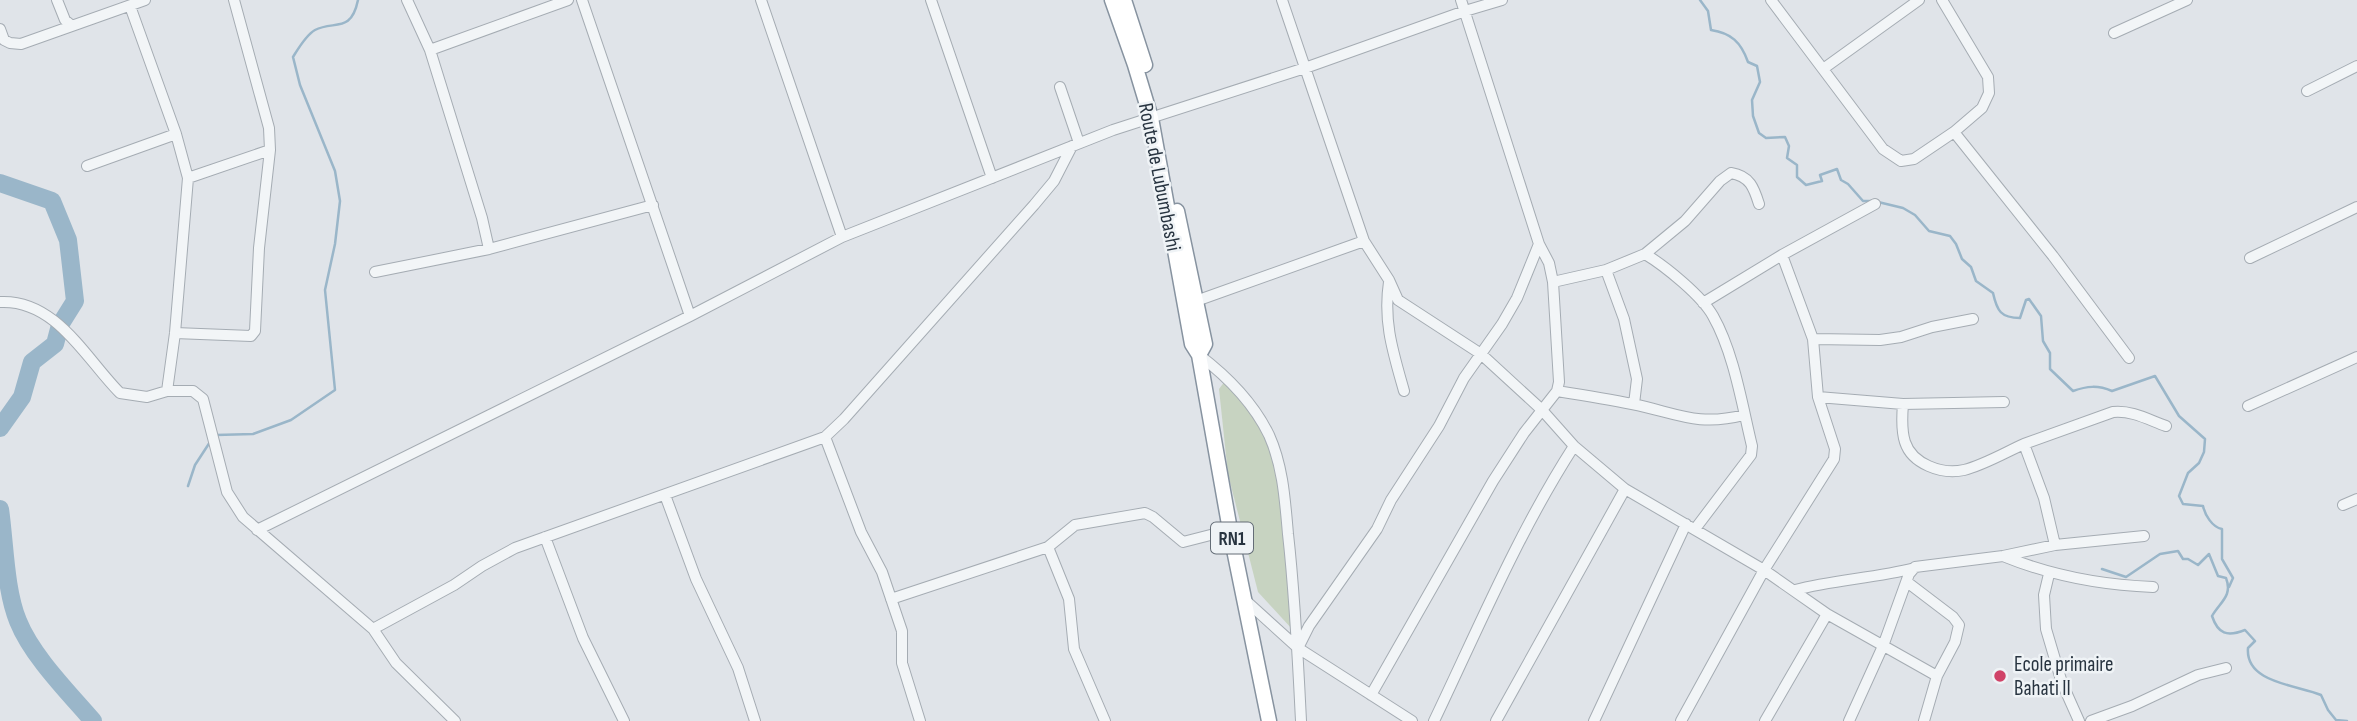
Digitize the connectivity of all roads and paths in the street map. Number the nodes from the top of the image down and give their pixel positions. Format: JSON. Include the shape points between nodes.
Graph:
{"nodes":[{"id":1,"x":57,"y":0,"type":"edge"},
{"id":2,"x":145,"y":0,"type":"edge"},
{"id":3,"x":234,"y":0,"type":"edge"},
{"id":4,"x":407,"y":0,"type":"edge"},
{"id":5,"x":568,"y":0,"type":"edge"},
{"id":6,"x":582,"y":0,"type":"edge"},
{"id":7,"x":761,"y":0,"type":"edge"},
{"id":8,"x":931,"y":0,"type":"edge"},
{"id":9,"x":1112,"y":0,"type":"edge"},
{"id":10,"x":1124,"y":0,"type":"edge"},
{"id":11,"x":1282,"y":0,"type":"edge"},
{"id":12,"x":1461,"y":0,"type":"edge"},
{"id":13,"x":1502,"y":0,"type":"edge"},
{"id":14,"x":1771,"y":0,"type":"edge"},
{"id":15,"x":1919,"y":0,"type":"edge"},
{"id":16,"x":1942,"y":0,"type":"edge"},
{"id":17,"x":2187,"y":0,"type":"edge"},
{"id":18,"x":130,"y":6,"type":"junction"},
{"id":19,"x":1465,"y":11,"type":"junction"},
{"id":20,"x":71,"y":25,"type":"junction"},
{"id":21,"x":0,"y":29,"type":"edge"},
{"id":22,"x":2114,"y":33,"type":"dead end"},
{"id":23,"x":430,"y":50,"type":"junction"},
{"id":24,"x":2357,"y":66,"type":"edge"},
{"id":25,"x":1305,"y":68,"type":"junction"},
{"id":26,"x":1823,"y":69,"type":"junction"},
{"id":27,"x":1060,"y":87,"type":"dead end"},
{"id":28,"x":2307,"y":91,"type":"dead end"},
{"id":29,"x":1155,"y":117,"type":"junction"},
{"id":30,"x":1954,"y":132,"type":"junction"},
{"id":31,"x":176,"y":134,"type":"junction"},
{"id":32,"x":1075,"y":144,"type":"junction"},
{"id":33,"x":270,"y":150,"type":"junction"},
{"id":34,"x":87,"y":166,"type":"dead end"},
{"id":35,"x":188,"y":178,"type":"junction"},
{"id":36,"x":992,"y":178,"type":"junction"},
{"id":37,"x":1759,"y":204,"type":"dead end"},
{"id":38,"x":1875,"y":204,"type":"dead end"},
{"id":39,"x":653,"y":205,"type":"junction"},
{"id":40,"x":2357,"y":207,"type":"edge"},
{"id":41,"x":842,"y":237,"type":"junction"},
{"id":42,"x":1364,"y":241,"type":"junction"},
{"id":43,"x":1539,"y":244,"type":"junction"},
{"id":44,"x":489,"y":250,"type":"junction"},
{"id":45,"x":1646,"y":254,"type":"junction"},
{"id":46,"x":1782,"y":255,"type":"junction"},
{"id":47,"x":2250,"y":258,"type":"dead end"},
{"id":48,"x":1606,"y":270,"type":"junction"},
{"id":49,"x":375,"y":272,"type":"dead end"},
{"id":50,"x":1389,"y":280,"type":"junction"},
{"id":51,"x":1553,"y":282,"type":"junction"},
{"id":52,"x":1196,"y":300,"type":"junction"},
{"id":53,"x":0,"y":302,"type":"edge"},
{"id":54,"x":1703,"y":303,"type":"junction"},
{"id":55,"x":691,"y":316,"type":"junction"},
{"id":56,"x":1973,"y":319,"type":"dead end"},
{"id":57,"x":175,"y":333,"type":"junction"},
{"id":58,"x":1813,"y":339,"type":"junction"},
{"id":59,"x":1199,"y":355,"type":"junction"},
{"id":60,"x":1481,"y":355,"type":"junction"},
{"id":61,"x":2357,"y":357,"type":"edge"},
{"id":62,"x":2129,"y":358,"type":"dead end"},
{"id":63,"x":167,"y":391,"type":"junction"},
{"id":64,"x":1404,"y":391,"type":"dead end"},
{"id":65,"x":1557,"y":391,"type":"junction"},
{"id":66,"x":1818,"y":397,"type":"junction"},
{"id":67,"x":2004,"y":401,"type":"dead end"},
{"id":68,"x":1634,"y":404,"type":"junction"},
{"id":69,"x":1903,"y":404,"type":"junction"},
{"id":70,"x":2248,"y":406,"type":"dead end"},
{"id":71,"x":1542,"y":410,"type":"junction"},
{"id":72,"x":1744,"y":415,"type":"junction"},
{"id":73,"x":2166,"y":426,"type":"dead end"},
{"id":74,"x":825,"y":437,"type":"junction"},
{"id":75,"x":2024,"y":444,"type":"junction"},
{"id":76,"x":1573,"y":446,"type":"junction"},
{"id":77,"x":1625,"y":489,"type":"junction"},
{"id":78,"x":665,"y":495,"type":"junction"},
{"id":79,"x":2357,"y":499,"type":"edge"},
{"id":80,"x":2343,"y":505,"type":"dead end"},
{"id":81,"x":1690,"y":526,"type":"junction"},
{"id":82,"x":257,"y":530,"type":"junction"},
{"id":83,"x":1230,"y":530,"type":"junction"},
{"id":84,"x":2144,"y":536,"type":"dead end"},
{"id":85,"x":545,"y":537,"type":"junction"},
{"id":86,"x":2056,"y":545,"type":"junction"},
{"id":87,"x":1048,"y":547,"type":"junction"},
{"id":88,"x":2003,"y":556,"type":"junction"},
{"id":89,"x":1915,"y":568,"type":"junction"},
{"id":90,"x":1764,"y":570,"type":"junction"},
{"id":91,"x":2049,"y":574,"type":"junction"},
{"id":92,"x":1907,"y":582,"type":"junction"},
{"id":93,"x":2153,"y":587,"type":"dead end"},
{"id":94,"x":1795,"y":590,"type":"junction"},
{"id":95,"x":891,"y":599,"type":"junction"},
{"id":96,"x":1245,"y":600,"type":"junction"},
{"id":97,"x":1827,"y":614,"type":"junction"},
{"id":98,"x":373,"y":629,"type":"junction"},
{"id":99,"x":1883,"y":646,"type":"junction"},
{"id":100,"x":1298,"y":648,"type":"junction"},
{"id":101,"x":2226,"y":668,"type":"dead end"},
{"id":102,"x":1937,"y":676,"type":"junction"},
{"id":103,"x":1371,"y":695,"type":"junction"},
{"id":104,"x":455,"y":721,"type":"edge"},
{"id":105,"x":624,"y":721,"type":"edge"},
{"id":106,"x":755,"y":721,"type":"edge"},
{"id":107,"x":920,"y":721,"type":"edge"},
{"id":108,"x":1105,"y":721,"type":"edge"},
{"id":109,"x":1269,"y":721,"type":"edge"},
{"id":110,"x":1301,"y":721,"type":"edge"},
{"id":111,"x":1412,"y":721,"type":"edge"},
{"id":112,"x":1434,"y":721,"type":"edge"},
{"id":113,"x":1496,"y":721,"type":"edge"},
{"id":114,"x":1594,"y":721,"type":"edge"},
{"id":115,"x":1681,"y":721,"type":"edge"},
{"id":116,"x":1765,"y":721,"type":"edge"},
{"id":117,"x":1849,"y":721,"type":"edge"},
{"id":118,"x":1924,"y":721,"type":"edge"},
{"id":119,"x":2079,"y":721,"type":"edge"},
{"id":120,"x":2091,"y":721,"type":"edge"}],
"edges":[{"from":1,"to":20,"type":"street"},
{"from":2,"to":18,"type":"street"},
{"from":3,"to":33,"type":"street","via":[[269,128]]},
{"from":4,"to":23,"type":"street"},
{"from":5,"to":23,"type":"street"},
{"from":6,"to":39,"type":"street"},
{"from":7,"to":41,"type":"street"},
{"from":8,"to":36,"type":"street"},
{"from":9,"to":29,"type":"highway","name":"Route de Lubumbashi","number":"RN1"},
{"from":10,"to":29,"type":"highway","name":"Route de Lubumbashi","number":"RN1"},
{"from":11,"to":25,"type":"street"},
{"from":12,"to":19,"type":"street"},
{"from":13,"to":19,"type":"street"},
{"from":14,"to":26,"type":"street"},
{"from":15,"to":26,"type":"street"},
{"from":16,"to":30,"type":"street","via":[[1988,77],[1989,93],[1982,108]]},
{"from":17,"to":22,"type":"street"},
{"from":18,"to":20,"type":"street"},
{"from":18,"to":31,"type":"street"},
{"from":19,"to":25,"type":"street"},
{"from":19,"to":43,"type":"street"},
{"from":20,"to":21,"type":"street","via":[[21,44],[4,40]]},
{"from":23,"to":44,"type":"street"},
{"from":24,"to":28,"type":"street"},
{"from":25,"to":29,"type":"street"},
{"from":25,"to":42,"type":"street"},
{"from":26,"to":30,"type":"street","via":[[1884,149],[1901,160],[1914,159]]},
{"from":27,"to":32,"type":"street"},
{"from":29,"to":32,"type":"street"},
{"from":29,"to":52,"type":"highway","name":"Route de Lubumbashi","number":"RN1"},
{"from":29,"to":59,"type":"highway","name":"Route de Lubumbashi","number":"RN1","via":[[1189,331]]},
{"from":30,"to":62,"type":"street"},
{"from":31,"to":34,"type":"street"},
{"from":31,"to":35,"type":"street"},
{"from":32,"to":36,"type":"street"},
{"from":32,"to":74,"type":"street","via":[[1054,181],[1002,243]]},
{"from":33,"to":35,"type":"street"},
{"from":33,"to":57,"type":"street","via":[[254,335]]},
{"from":35,"to":57,"type":"street"},
{"from":36,"to":41,"type":"street"},
{"from":37,"to":45,"type":"street","via":[[1751,183],[1731,173]]},
{"from":38,"to":46,"type":"street"},
{"from":39,"to":44,"type":"street"},
{"from":39,"to":55,"type":"street"},
{"from":40,"to":47,"type":"street"},
{"from":41,"to":55,"type":"street"},
{"from":42,"to":50,"type":"street"},
{"from":42,"to":52,"type":"street"},
{"from":43,"to":51,"type":"street"},
{"from":43,"to":60,"type":"street","via":[[1517,298]]},
{"from":44,"to":49,"type":"street"},
{"from":45,"to":48,"type":"street"},
{"from":45,"to":54,"type":"street"},
{"from":46,"to":54,"type":"street"},
{"from":46,"to":58,"type":"street"},
{"from":48,"to":51,"type":"street"},
{"from":48,"to":68,"type":"street","via":[[1624,319],[1637,379]]},
{"from":50,"to":60,"type":"street","via":[[1398,300]]},
{"from":50,"to":64,"type":"street","via":[[1385,306],[1388,335]]},
{"from":51,"to":65,"type":"street"},
{"from":52,"to":59,"type":"highway","name":"Route de Lubumbashi","number":"RN1","via":[[1205,344]]},
{"from":53,"to":63,"type":"street","via":[[35,310],[60,325],[120,393],[148,397]]},
{"from":54,"to":72,"type":"street","via":[[1728,351]]},
{"from":55,"to":82,"type":"street"},
{"from":56,"to":58,"type":"street","via":[[1880,340]]},
{"from":57,"to":63,"type":"street"},
{"from":58,"to":66,"type":"street"},
{"from":59,"to":83,"type":"highway","name":"Route de Lubumbashi","number":"RN1"},
{"from":59,"to":100,"type":"street","via":[[1241,393],[1275,450],[1282,471]]},
{"from":60,"to":71,"type":"street"},
{"from":60,"to":100,"type":"street","via":[[1401,482],[1377,529]]},
{"from":61,"to":70,"type":"street"},
{"from":63,"to":82,"type":"street","via":[[193,391],[203,399],[227,492]]},
{"from":65,"to":68,"type":"street"},
{"from":65,"to":71,"type":"street"},
{"from":66,"to":69,"type":"street"},
{"from":66,"to":90,"type":"street","via":[[1834,459]]},
{"from":67,"to":69,"type":"street"},
{"from":68,"to":72,"type":"street","via":[[1685,418],[1721,421]]},
{"from":69,"to":75,"type":"street","via":[[1904,441],[1910,453],[1934,468],[1962,470]]},
{"from":71,"to":76,"type":"street"},
{"from":71,"to":103,"type":"street","via":[[1493,481]]},
{"from":72,"to":81,"type":"street","via":[[1751,455]]},
{"from":73,"to":75,"type":"street","via":[[2123,411],[2113,412]]},
{"from":74,"to":78,"type":"street"},
{"from":74,"to":95,"type":"street"},
{"from":75,"to":86,"type":"street"},
{"from":76,"to":77,"type":"street"},
{"from":76,"to":112,"type":"street","via":[[1508,561]]},
{"from":77,"to":81,"type":"street"},
{"from":77,"to":113,"type":"street"},
{"from":78,"to":85,"type":"street"},
{"from":78,"to":106,"type":"street","via":[[696,579],[738,668]]},
{"from":79,"to":80,"type":"street"},
{"from":81,"to":90,"type":"street"},
{"from":81,"to":114,"type":"street"},
{"from":82,"to":98,"type":"street"},
{"from":83,"to":87,"type":"street","via":[[1183,542],[1145,513],[1075,524]]},
{"from":83,"to":96,"type":"highway","name":"Route de Lubumbashi","number":"RN1"},
{"from":84,"to":86,"type":"street"},
{"from":85,"to":98,"type":"street","via":[[515,548]]},
{"from":85,"to":105,"type":"street","via":[[589,651]]},
{"from":86,"to":88,"type":"street"},
{"from":87,"to":95,"type":"street"},
{"from":87,"to":108,"type":"street","via":[[1069,599],[1074,649]]},
{"from":88,"to":89,"type":"street"},
{"from":88,"to":91,"type":"street"},
{"from":89,"to":92,"type":"street"},
{"from":89,"to":94,"type":"street"},
{"from":90,"to":94,"type":"street"},
{"from":90,"to":115,"type":"street"},
{"from":91,"to":93,"type":"street"},
{"from":91,"to":119,"type":"street","via":[[2044,595],[2046,629]]},
{"from":92,"to":99,"type":"street"},
{"from":92,"to":102,"type":"street","via":[[1959,625]]},
{"from":94,"to":97,"type":"street"},
{"from":95,"to":107,"type":"street","via":[[902,631],[902,663]]},
{"from":96,"to":100,"type":"street"},
{"from":96,"to":109,"type":"highway","name":"Route de Lubumbashi","number":"RN1"},
{"from":97,"to":99,"type":"street"},
{"from":97,"to":116,"type":"street"},
{"from":98,"to":104,"type":"street","via":[[396,663]]},
{"from":99,"to":102,"type":"street"},
{"from":99,"to":117,"type":"street"},
{"from":100,"to":103,"type":"street"},
{"from":100,"to":110,"type":"street"},
{"from":101,"to":120,"type":"street","via":[[2198,675]]},
{"from":102,"to":118,"type":"street"},
{"from":103,"to":111,"type":"street"}]}
